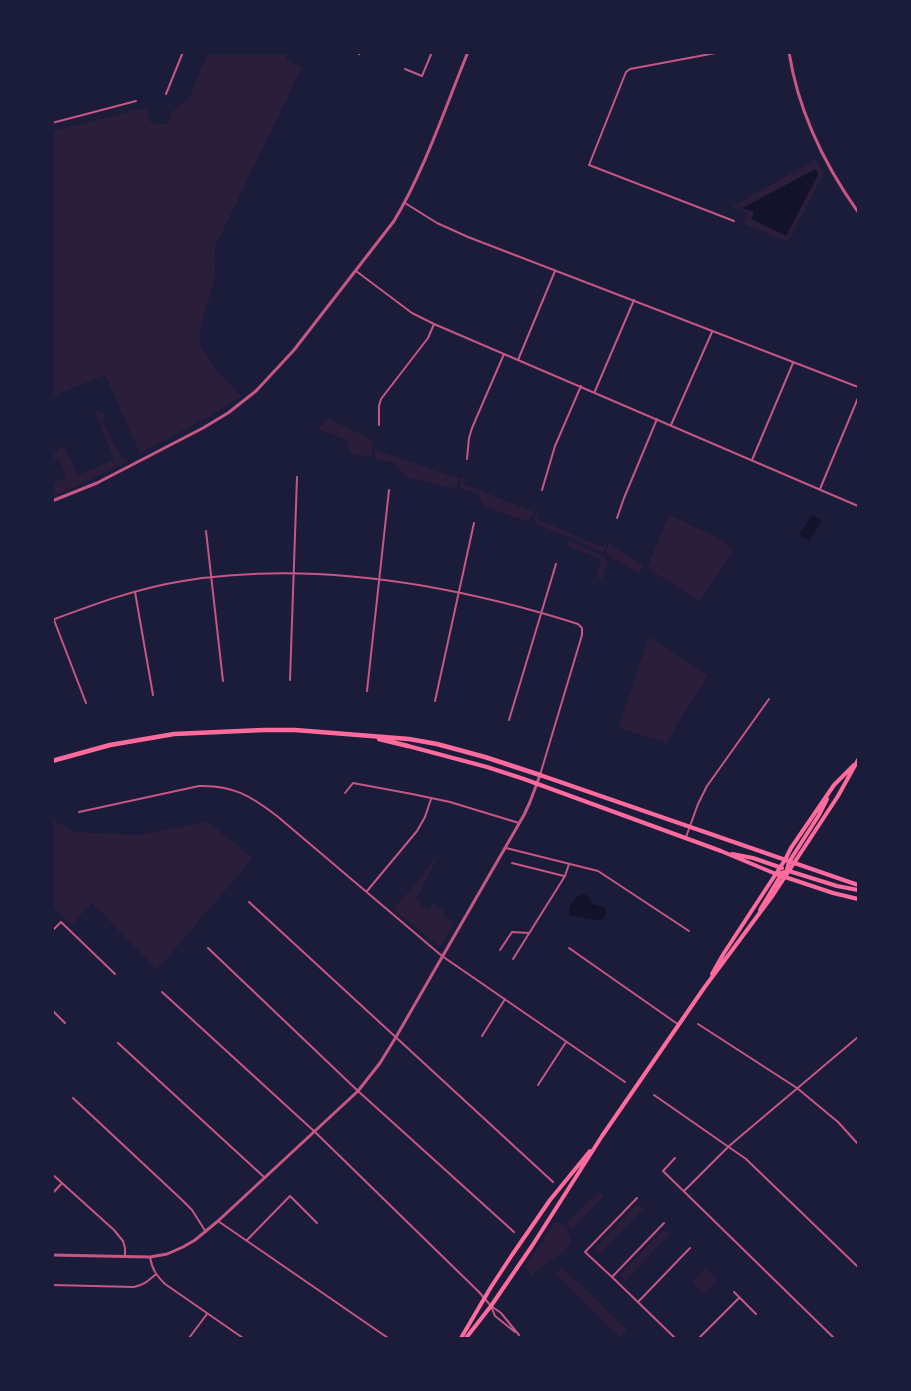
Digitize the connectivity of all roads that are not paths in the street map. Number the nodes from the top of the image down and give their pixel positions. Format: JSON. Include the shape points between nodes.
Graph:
{"nodes":[{"id":1,"x":183,"y":52,"type":"edge"},
{"id":2,"x":432,"y":52,"type":"edge"},
{"id":3,"x":468,"y":52,"type":"edge"},
{"id":4,"x":720,"y":52,"type":"edge"},
{"id":5,"x":789,"y":52,"type":"edge"},
{"id":6,"x":405,"y":69,"type":"dead end"},
{"id":7,"x":166,"y":93,"type":"dead end"},
{"id":8,"x":136,"y":101,"type":"dead end"},
{"id":9,"x":52,"y":123,"type":"edge"},
{"id":10,"x":405,"y":203,"type":"junction"},
{"id":11,"x":858,"y":212,"type":"edge"},
{"id":12,"x":734,"y":221,"type":"dead end"},
{"id":13,"x":555,"y":270,"type":"junction"},
{"id":14,"x":357,"y":271,"type":"junction"},
{"id":15,"x":634,"y":300,"type":"junction"},
{"id":16,"x":434,"y":324,"type":"junction"},
{"id":17,"x":712,"y":331,"type":"junction"},
{"id":18,"x":504,"y":354,"type":"junction"},
{"id":19,"x":518,"y":360,"type":"junction"},
{"id":20,"x":794,"y":362,"type":"junction"},
{"id":21,"x":581,"y":386,"type":"junction"},
{"id":22,"x":858,"y":387,"type":"edge"},
{"id":23,"x":594,"y":392,"type":"junction"},
{"id":24,"x":858,"y":398,"type":"edge"},
{"id":25,"x":657,"y":420,"type":"junction"},
{"id":26,"x":378,"y":425,"type":"dead end"},
{"id":27,"x":671,"y":425,"type":"junction"},
{"id":28,"x":467,"y":459,"type":"dead end"},
{"id":29,"x":752,"y":460,"type":"junction"},
{"id":30,"x":297,"y":477,"type":"dead end"},
{"id":31,"x":820,"y":489,"type":"junction"},
{"id":32,"x":389,"y":490,"type":"dead end"},
{"id":33,"x":542,"y":490,"type":"dead end"},
{"id":34,"x":52,"y":501,"type":"edge"},
{"id":35,"x":858,"y":506,"type":"edge"},
{"id":36,"x":617,"y":518,"type":"dead end"},
{"id":37,"x":474,"y":523,"type":"dead end"},
{"id":38,"x":206,"y":531,"type":"dead end"},
{"id":39,"x":556,"y":564,"type":"dead end"},
{"id":40,"x":293,"y":574,"type":"junction"},
{"id":41,"x":211,"y":577,"type":"junction"},
{"id":42,"x":379,"y":579,"type":"junction"},
{"id":43,"x":135,"y":591,"type":"junction"},
{"id":44,"x":459,"y":592,"type":"junction"},
{"id":45,"x":542,"y":612,"type":"junction"},
{"id":46,"x":53,"y":620,"type":"edge"},
{"id":47,"x":290,"y":680,"type":"dead end"},
{"id":48,"x":223,"y":681,"type":"dead end"},
{"id":49,"x":367,"y":691,"type":"dead end"},
{"id":50,"x":153,"y":695,"type":"dead end"},
{"id":51,"x":769,"y":699,"type":"dead end"},
{"id":52,"x":435,"y":701,"type":"dead end"},
{"id":53,"x":86,"y":703,"type":"dead end"},
{"id":54,"x":509,"y":720,"type":"dead end"},
{"id":55,"x":364,"y":735,"type":"junction"},
{"id":56,"x":408,"y":746,"type":"joint"},
{"id":57,"x":52,"y":760,"type":"edge"},
{"id":58,"x":858,"y":760,"type":"edge"},
{"id":59,"x":540,"y":775,"type":"junction"},
{"id":60,"x":537,"y":784,"type":"junction"},
{"id":61,"x":345,"y":793,"type":"dead end"},
{"id":62,"x":432,"y":798,"type":"junction"},
{"id":63,"x":78,"y":813,"type":"dead end"},
{"id":64,"x":519,"y":823,"type":"junction"},
{"id":65,"x":690,"y":827,"type":"junction"},
{"id":66,"x":686,"y":838,"type":"junction"},
{"id":67,"x":505,"y":848,"type":"junction"},
{"id":68,"x":512,"y":863,"type":"dead end"},
{"id":69,"x":569,"y":864,"type":"junction"},
{"id":70,"x":785,"y":869,"type":"junction"},
{"id":71,"x":565,"y":876,"type":"junction"},
{"id":72,"x":858,"y":888,"type":"edge"},
{"id":73,"x":367,"y":891,"type":"junction"},
{"id":74,"x":858,"y":899,"type":"edge"},
{"id":75,"x":249,"y":902,"type":"dead end"},
{"id":76,"x":690,"y":930,"type":"dead end"},
{"id":77,"x":52,"y":931,"type":"edge"},
{"id":78,"x":530,"y":933,"type":"junction"},
{"id":79,"x":208,"y":948,"type":"dead end"},
{"id":80,"x":569,"y":948,"type":"dead end"},
{"id":81,"x":500,"y":950,"type":"dead end"},
{"id":82,"x":442,"y":956,"type":"junction"},
{"id":83,"x":513,"y":959,"type":"dead end"},
{"id":84,"x":115,"y":974,"type":"dead end"},
{"id":85,"x":704,"y":988,"type":"junction"},
{"id":86,"x":162,"y":992,"type":"dead end"},
{"id":87,"x":505,"y":999,"type":"junction"},
{"id":88,"x":52,"y":1010,"type":"edge"},
{"id":89,"x":64,"y":1023,"type":"dead end"},
{"id":90,"x":698,"y":1024,"type":"dead end"},
{"id":91,"x":679,"y":1025,"type":"junction"},
{"id":92,"x":396,"y":1036,"type":"junction"},
{"id":93,"x":482,"y":1036,"type":"dead end"},
{"id":94,"x":858,"y":1037,"type":"edge"},
{"id":95,"x":567,"y":1041,"type":"junction"},
{"id":96,"x":118,"y":1043,"type":"dead end"},
{"id":97,"x":625,"y":1082,"type":"dead end"},
{"id":98,"x":538,"y":1085,"type":"dead end"},
{"id":99,"x":797,"y":1088,"type":"junction"},
{"id":100,"x":358,"y":1091,"type":"junction"},
{"id":101,"x":654,"y":1095,"type":"dead end"},
{"id":102,"x":74,"y":1098,"type":"dead end"},
{"id":103,"x":315,"y":1132,"type":"junction"},
{"id":104,"x":602,"y":1136,"type":"junction"},
{"id":105,"x":858,"y":1144,"type":"edge"},
{"id":106,"x":729,"y":1146,"type":"junction"},
{"id":107,"x":675,"y":1158,"type":"dead end"},
{"id":108,"x":52,"y":1174,"type":"edge"},
{"id":109,"x":265,"y":1178,"type":"junction"},
{"id":110,"x":554,"y":1182,"type":"dead end"},
{"id":111,"x":62,"y":1183,"type":"junction"},
{"id":112,"x":684,"y":1191,"type":"junction"},
{"id":113,"x":52,"y":1194,"type":"edge"},
{"id":114,"x":637,"y":1198,"type":"dead end"},
{"id":115,"x":218,"y":1221,"type":"junction"},
{"id":116,"x":317,"y":1223,"type":"dead end"},
{"id":117,"x":664,"y":1223,"type":"dead end"},
{"id":118,"x":206,"y":1232,"type":"junction"},
{"id":119,"x":514,"y":1232,"type":"dead end"},
{"id":120,"x":246,"y":1240,"type":"junction"},
{"id":121,"x":690,"y":1248,"type":"dead end"},
{"id":122,"x":52,"y":1255,"type":"edge"},
{"id":123,"x":125,"y":1257,"type":"junction"},
{"id":124,"x":150,"y":1257,"type":"junction"},
{"id":125,"x":858,"y":1267,"type":"edge"},
{"id":126,"x":155,"y":1275,"type":"junction"},
{"id":127,"x":612,"y":1276,"type":"junction"},
{"id":128,"x":52,"y":1285,"type":"edge"},
{"id":129,"x":734,"y":1292,"type":"dead end"},
{"id":130,"x":739,"y":1298,"type":"junction"},
{"id":131,"x":484,"y":1299,"type":"junction"},
{"id":132,"x":637,"y":1303,"type":"junction"},
{"id":133,"x":491,"y":1306,"type":"junction"},
{"id":134,"x":207,"y":1314,"type":"junction"},
{"id":135,"x":756,"y":1314,"type":"dead end"},
{"id":136,"x":520,"y":1337,"type":"edge"},
{"id":137,"x":189,"y":1338,"type":"edge"},
{"id":138,"x":243,"y":1338,"type":"edge"},
{"id":139,"x":388,"y":1338,"type":"edge"},
{"id":140,"x":461,"y":1338,"type":"edge"},
{"id":141,"x":466,"y":1338,"type":"edge"},
{"id":142,"x":675,"y":1338,"type":"edge"},
{"id":143,"x":699,"y":1338,"type":"edge"},
{"id":144,"x":834,"y":1338,"type":"edge"}],
"edges":[{"from":1,"to":7,"type":"street"},
{"from":2,"to":6,"type":"street","via":[[422,76]]},
{"from":3,"to":10,"type":"street"},
{"from":4,"to":12,"type":"street","via":[[626,72],[589,165]]},
{"from":5,"to":11,"type":"street","via":[[806,118],[828,166]]},
{"from":8,"to":9,"type":"street"},
{"from":10,"to":13,"type":"street","via":[[468,237]]},
{"from":10,"to":14,"type":"street"},
{"from":13,"to":15,"type":"street"},
{"from":13,"to":19,"type":"street"},
{"from":14,"to":16,"type":"street","via":[[412,313]]},
{"from":14,"to":34,"type":"street","via":[[274,374],[241,404],[170,446]]},
{"from":15,"to":17,"type":"street"},
{"from":15,"to":23,"type":"street"},
{"from":16,"to":18,"type":"street"},
{"from":16,"to":26,"type":"street","via":[[428,338],[381,399]]},
{"from":17,"to":20,"type":"street"},
{"from":17,"to":27,"type":"street"},
{"from":18,"to":19,"type":"street"},
{"from":18,"to":28,"type":"street","via":[[472,428]]},
{"from":19,"to":21,"type":"street"},
{"from":20,"to":22,"type":"street"},
{"from":20,"to":29,"type":"street"},
{"from":21,"to":23,"type":"street"},
{"from":21,"to":33,"type":"street","via":[[555,446]]},
{"from":23,"to":25,"type":"street"},
{"from":24,"to":31,"type":"street"},
{"from":25,"to":27,"type":"street"},
{"from":25,"to":36,"type":"street"},
{"from":27,"to":29,"type":"street"},
{"from":29,"to":31,"type":"street"},
{"from":30,"to":40,"type":"street"},
{"from":31,"to":35,"type":"street"},
{"from":32,"to":42,"type":"street"},
{"from":37,"to":44,"type":"street"},
{"from":38,"to":41,"type":"street"},
{"from":39,"to":45,"type":"street"},
{"from":40,"to":41,"type":"street"},
{"from":40,"to":42,"type":"street"},
{"from":40,"to":47,"type":"street"},
{"from":41,"to":43,"type":"street"},
{"from":41,"to":48,"type":"street"},
{"from":42,"to":44,"type":"street"},
{"from":42,"to":49,"type":"street"},
{"from":43,"to":46,"type":"street"},
{"from":43,"to":50,"type":"street"},
{"from":44,"to":45,"type":"street"},
{"from":44,"to":52,"type":"street"},
{"from":45,"to":54,"type":"street"},
{"from":45,"to":59,"type":"street","via":[[578,624],[582,635]]},
{"from":46,"to":53,"type":"street"},
{"from":51,"to":65,"type":"street","via":[[707,786]]},
{"from":55,"to":56,"type":"highway"},
{"from":55,"to":57,"type":"highway","via":[[263,730],[174,734]]},
{"from":55,"to":59,"type":"highway","via":[[437,744]]},
{"from":56,"to":60,"type":"main road"},
{"from":58,"to":70,"type":"main road","via":[[838,796]]},
{"from":58,"to":70,"type":"main road","via":[[834,785],[791,848]]},
{"from":59,"to":60,"type":"street"},
{"from":59,"to":65,"type":"main road"},
{"from":60,"to":64,"type":"street"},
{"from":60,"to":66,"type":"main road"},
{"from":61,"to":62,"type":"street","via":[[353,783]]},
{"from":62,"to":64,"type":"street"},
{"from":62,"to":73,"type":"street","via":[[417,831]]},
{"from":63,"to":73,"type":"street","via":[[199,786],[229,788],[263,806]]},
{"from":64,"to":67,"type":"street"},
{"from":65,"to":66,"type":"street"},
{"from":65,"to":70,"type":"main road"},
{"from":66,"to":70,"type":"main road"},
{"from":67,"to":69,"type":"street"},
{"from":67,"to":82,"type":"street"},
{"from":68,"to":71,"type":"street"},
{"from":69,"to":71,"type":"street"},
{"from":69,"to":76,"type":"street","via":[[598,871]]},
{"from":70,"to":72,"type":"main road"},
{"from":70,"to":72,"type":"main road","via":[[837,886]]},
{"from":70,"to":74,"type":"main road","via":[[833,892]]},
{"from":70,"to":85,"type":"main road","via":[[724,953]]},
{"from":70,"to":85,"type":"main road","via":[[751,926]]},
{"from":71,"to":78,"type":"street"},
{"from":73,"to":82,"type":"street"},
{"from":75,"to":92,"type":"street"},
{"from":77,"to":84,"type":"street","via":[[61,922]]},
{"from":78,"to":81,"type":"street","via":[[512,932]]},
{"from":78,"to":83,"type":"street"},
{"from":79,"to":100,"type":"street"},
{"from":80,"to":91,"type":"street"},
{"from":82,"to":87,"type":"street"},
{"from":82,"to":92,"type":"street"},
{"from":85,"to":91,"type":"main road"},
{"from":86,"to":103,"type":"street"},
{"from":87,"to":93,"type":"street"},
{"from":87,"to":95,"type":"street"},
{"from":88,"to":89,"type":"street"},
{"from":90,"to":99,"type":"street"},
{"from":91,"to":104,"type":"main road"},
{"from":92,"to":100,"type":"street"},
{"from":92,"to":110,"type":"street"},
{"from":94,"to":99,"type":"street"},
{"from":95,"to":97,"type":"street"},
{"from":95,"to":98,"type":"street"},
{"from":96,"to":109,"type":"street"},
{"from":99,"to":105,"type":"street"},
{"from":99,"to":106,"type":"street"},
{"from":100,"to":103,"type":"street"},
{"from":100,"to":119,"type":"street"},
{"from":101,"to":106,"type":"street"},
{"from":102,"to":118,"type":"street","via":[[187,1204]]},
{"from":103,"to":109,"type":"street"},
{"from":103,"to":131,"type":"street"},
{"from":104,"to":131,"type":"main road","via":[[550,1200]]},
{"from":104,"to":133,"type":"main road"},
{"from":106,"to":112,"type":"street"},
{"from":106,"to":125,"type":"street"},
{"from":107,"to":112,"type":"street","via":[[663,1171]]},
{"from":108,"to":111,"type":"street"},
{"from":109,"to":115,"type":"street"},
{"from":111,"to":113,"type":"street"},
{"from":111,"to":123,"type":"street","via":[[114,1230],[123,1241]]},
{"from":112,"to":144,"type":"street"},
{"from":114,"to":127,"type":"street","via":[[585,1252]]},
{"from":115,"to":118,"type":"street"},
{"from":115,"to":120,"type":"street"},
{"from":116,"to":120,"type":"street","via":[[290,1196]]},
{"from":117,"to":127,"type":"street"},
{"from":118,"to":124,"type":"street","via":[[183,1247]]},
{"from":120,"to":139,"type":"street"},
{"from":121,"to":132,"type":"street"},
{"from":122,"to":123,"type":"street"},
{"from":123,"to":124,"type":"street"},
{"from":124,"to":126,"type":"street"},
{"from":126,"to":128,"type":"street","via":[[142,1286],[134,1287]]},
{"from":126,"to":134,"type":"street"},
{"from":127,"to":132,"type":"street"},
{"from":129,"to":130,"type":"street"},
{"from":130,"to":135,"type":"street"},
{"from":130,"to":143,"type":"street"},
{"from":131,"to":133,"type":"street"},
{"from":131,"to":140,"type":"main road"},
{"from":132,"to":142,"type":"street"},
{"from":133,"to":136,"type":"street"},
{"from":133,"to":136,"type":"street","via":[[495,1316]]},
{"from":133,"to":141,"type":"main road"},
{"from":134,"to":137,"type":"street"},
{"from":134,"to":138,"type":"street"}]}
